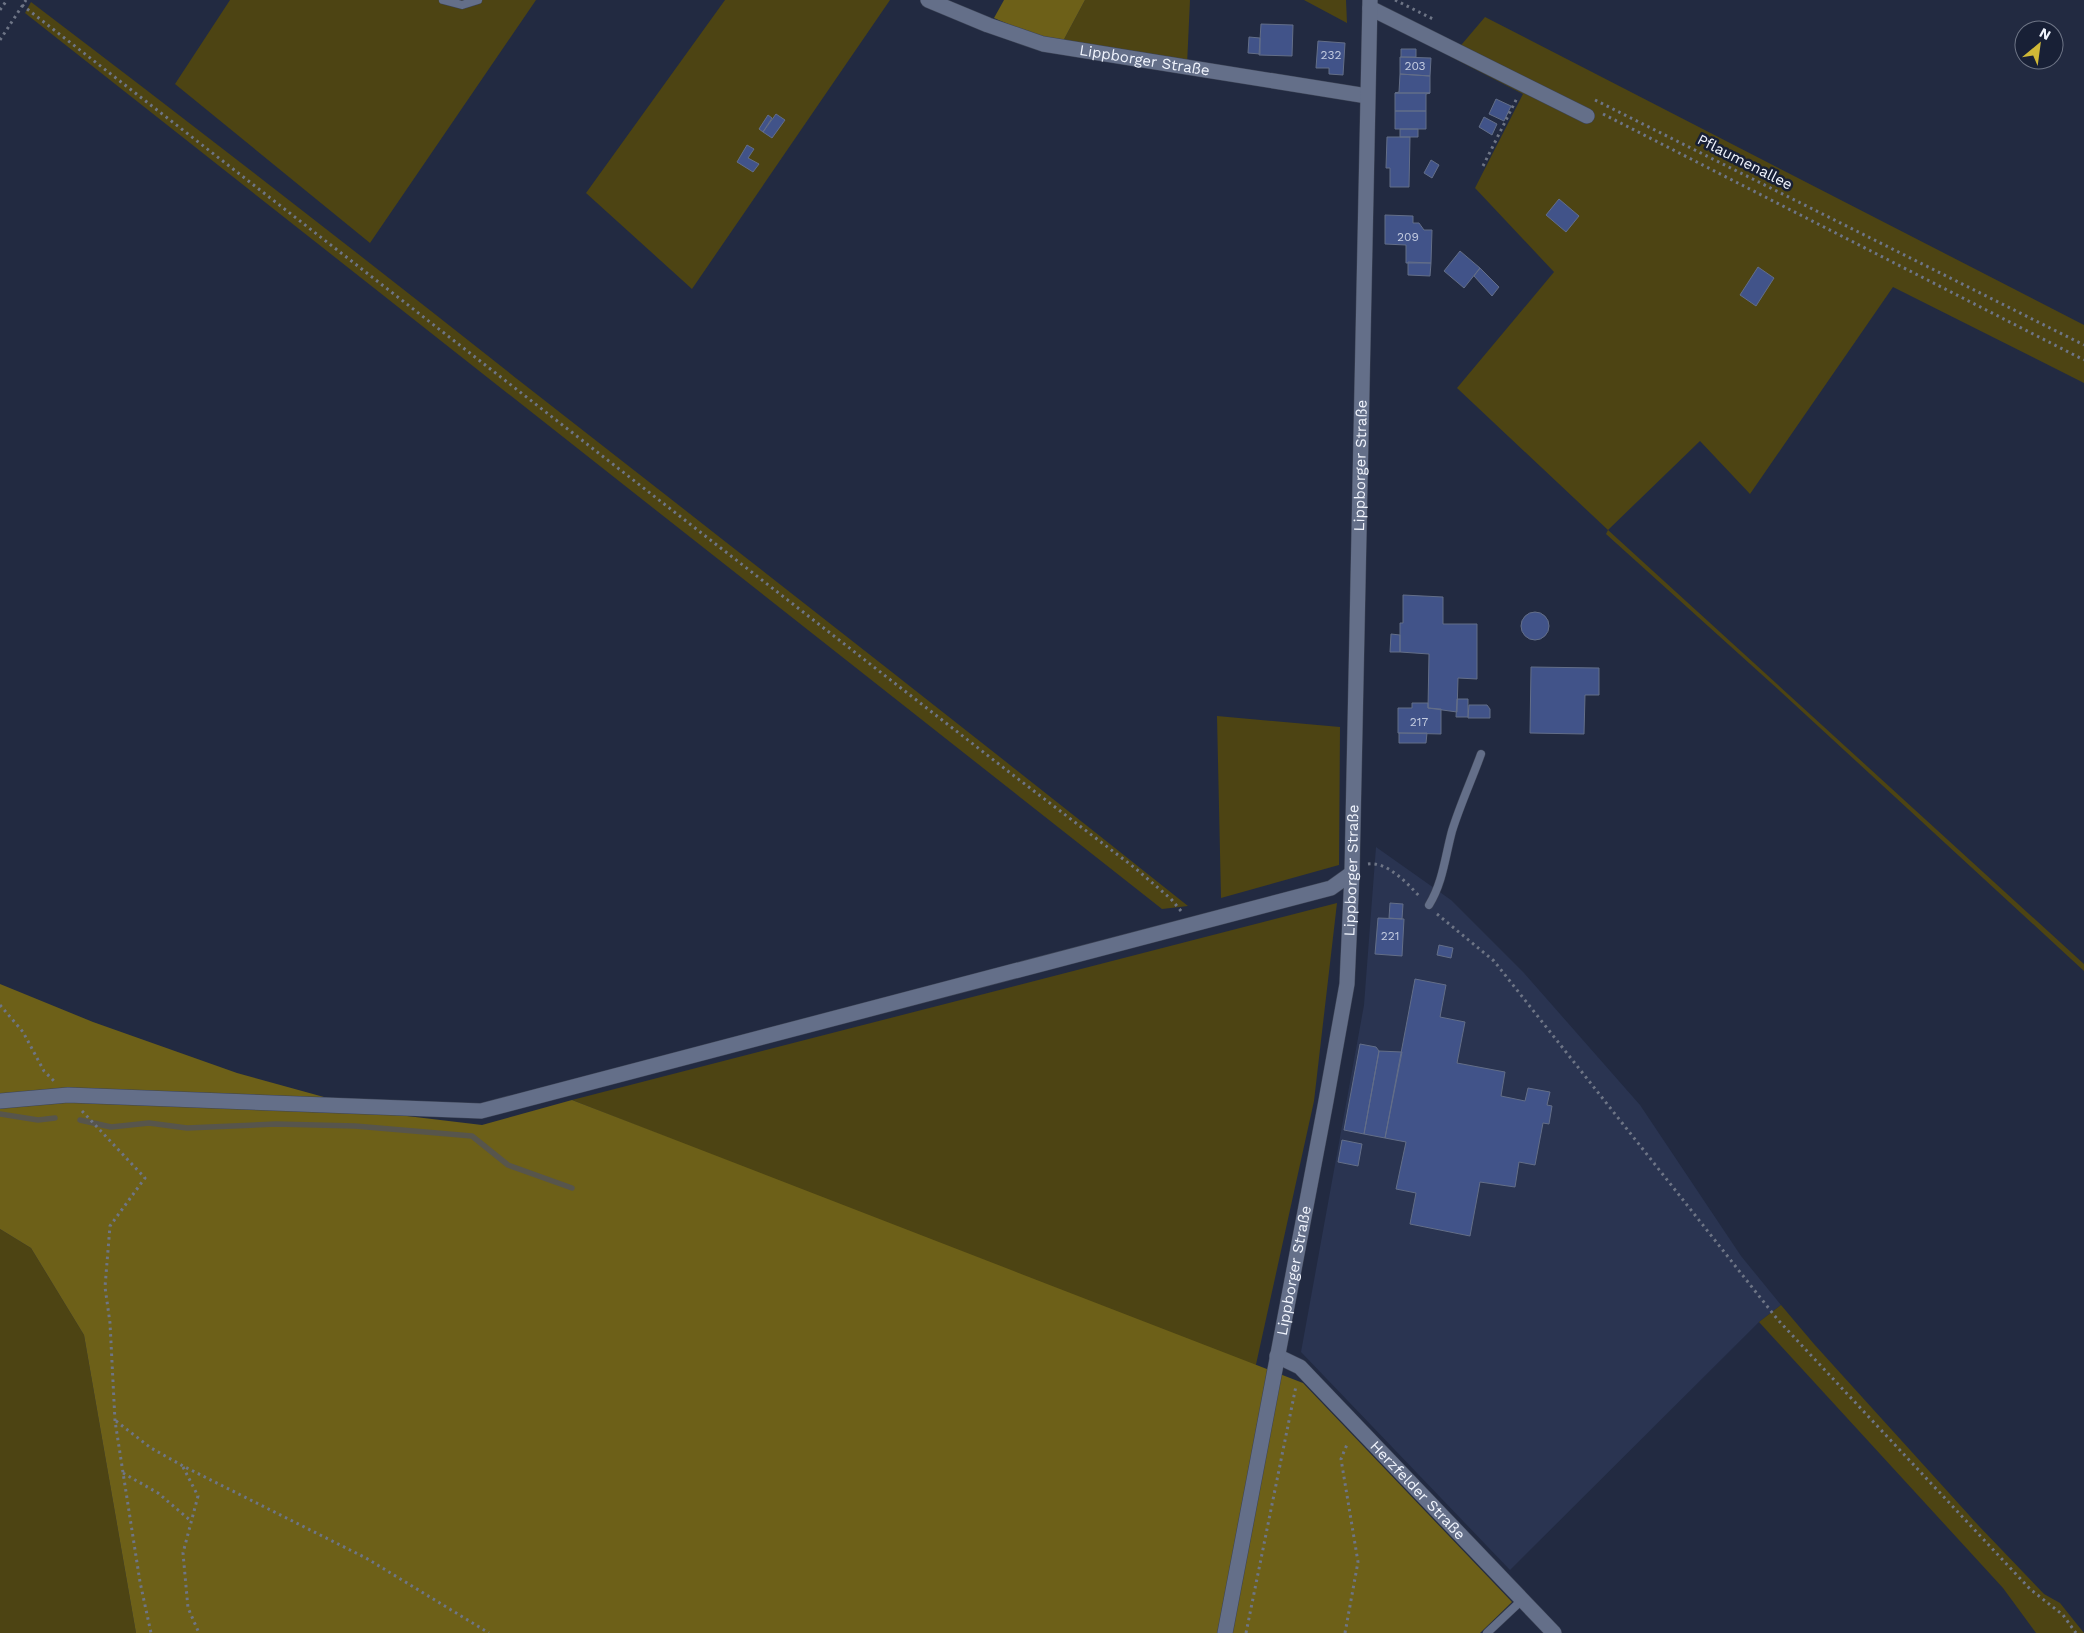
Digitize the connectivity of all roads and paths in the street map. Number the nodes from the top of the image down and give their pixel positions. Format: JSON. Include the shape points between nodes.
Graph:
{"nodes":[{"id":1,"x":7,"y":0,"type":"edge"},
{"id":2,"x":26,"y":0,"type":"edge"},
{"id":3,"x":443,"y":0,"type":"edge"},
{"id":4,"x":478,"y":0,"type":"edge"},
{"id":5,"x":928,"y":0,"type":"edge"},
{"id":6,"x":1395,"y":0,"type":"edge"},
{"id":7,"x":1370,"y":4,"type":"edge"},
{"id":8,"x":22,"y":5,"type":"junction"},
{"id":9,"x":0,"y":10,"type":"edge"},
{"id":10,"x":1440,"y":22,"type":"dead end"},
{"id":11,"x":0,"y":40,"type":"edge"},
{"id":12,"x":1524,"y":84,"type":"junction"},
{"id":13,"x":1367,"y":96,"type":"junction"},
{"id":14,"x":1592,"y":98,"type":"dead end"},
{"id":15,"x":1591,"y":113,"type":"joint"},
{"id":16,"x":1483,"y":166,"type":"dead end"},
{"id":17,"x":2084,"y":345,"type":"edge"},
{"id":18,"x":2084,"y":360,"type":"edge"},
{"id":19,"x":1481,"y":754,"type":"dead end"},
{"id":20,"x":1352,"y":873,"type":"junction"},
{"id":21,"x":1428,"y":905,"type":"junction"},
{"id":22,"x":1187,"y":925,"type":"junction"},
{"id":23,"x":0,"y":1006,"type":"edge"},
{"id":24,"x":68,"y":1095,"type":"junction"},
{"id":25,"x":0,"y":1101,"type":"edge"},
{"id":26,"x":1277,"y":1356,"type":"junction"},
{"id":27,"x":1300,"y":1367,"type":"junction"},
{"id":28,"x":115,"y":1420,"type":"junction"},
{"id":29,"x":1355,"y":1425,"type":"junction"},
{"id":30,"x":183,"y":1466,"type":"junction"},
{"id":31,"x":123,"y":1472,"type":"junction"},
{"id":32,"x":191,"y":1521,"type":"junction"},
{"id":33,"x":1522,"y":1600,"type":"junction"},
{"id":34,"x":151,"y":1633,"type":"edge"},
{"id":35,"x":199,"y":1633,"type":"edge"},
{"id":36,"x":489,"y":1633,"type":"edge"},
{"id":37,"x":1225,"y":1633,"type":"edge"},
{"id":38,"x":1246,"y":1633,"type":"edge"},
{"id":39,"x":1345,"y":1633,"type":"edge"},
{"id":40,"x":1487,"y":1633,"type":"edge"},
{"id":41,"x":1554,"y":1633,"type":"edge"},
{"id":42,"x":2076,"y":1633,"type":"edge"}],
"edges":[{"from":1,"to":9,"type":"path"},
{"from":2,"to":8,"type":"path"},
{"from":3,"to":4,"type":"lane","via":[[462,5]]},
{"from":5,"to":13,"type":"street","name":"Lippborger Straße","via":[[1043,44]]},
{"from":6,"to":10,"type":"path"},
{"from":7,"to":12,"type":"street"},
{"from":7,"to":13,"type":"street","name":"Lippborger Straße"},
{"from":8,"to":11,"type":"path"},
{"from":8,"to":22,"type":"path","via":[[1135,868],[1172,899],[1182,911]]},
{"from":12,"to":15,"type":"street"},
{"from":12,"to":16,"type":"path"},
{"from":13,"to":20,"type":"street","name":"Lippborger Straße"},
{"from":14,"to":17,"type":"path","name":"Pflaumenallee"},
{"from":15,"to":18,"type":"path"},
{"from":19,"to":21,"type":"lane","via":[[1453,830],[1443,874]]},
{"from":20,"to":21,"type":"path","via":[[1373,863],[1382,866],[1411,887]]},
{"from":20,"to":22,"type":"street","via":[[1331,888]]},
{"from":20,"to":26,"type":"street","name":"Lippborger Straße","via":[[1347,984]]},
{"from":21,"to":42,"type":"path","via":[[1494,960],[1778,1320],[2030,1589],[2063,1615]]},
{"from":22,"to":24,"type":"street","via":[[481,1110]]},
{"from":23,"to":24,"type":"path","via":[[23,1032],[44,1071]]},
{"from":24,"to":25,"type":"street"},
{"from":24,"to":28,"type":"path","via":[[145,1178],[110,1226],[104,1287],[110,1323]]},
{"from":26,"to":27,"type":"street","name":"Herzfelder Straße"},
{"from":26,"to":37,"type":"street","name":"Lippborger Straße"},
{"from":27,"to":29,"type":"street","name":"Herzfelder Straße"},
{"from":27,"to":38,"type":"path"},
{"from":28,"to":30,"type":"path","via":[[151,1448]]},
{"from":28,"to":31,"type":"path"},
{"from":29,"to":33,"type":"street","name":"Herzfelder Straße"},
{"from":29,"to":39,"type":"path","via":[[1341,1459],[1358,1562]]},
{"from":30,"to":32,"type":"path","via":[[198,1496]]},
{"from":30,"to":36,"type":"path","via":[[366,1558]]},
{"from":31,"to":32,"type":"path","via":[[158,1493]]},
{"from":31,"to":34,"type":"path"},
{"from":32,"to":35,"type":"path","via":[[183,1553],[188,1608]]},
{"from":33,"to":40,"type":"lane"},
{"from":33,"to":41,"type":"street","name":"Herzfelder Straße"}]}
